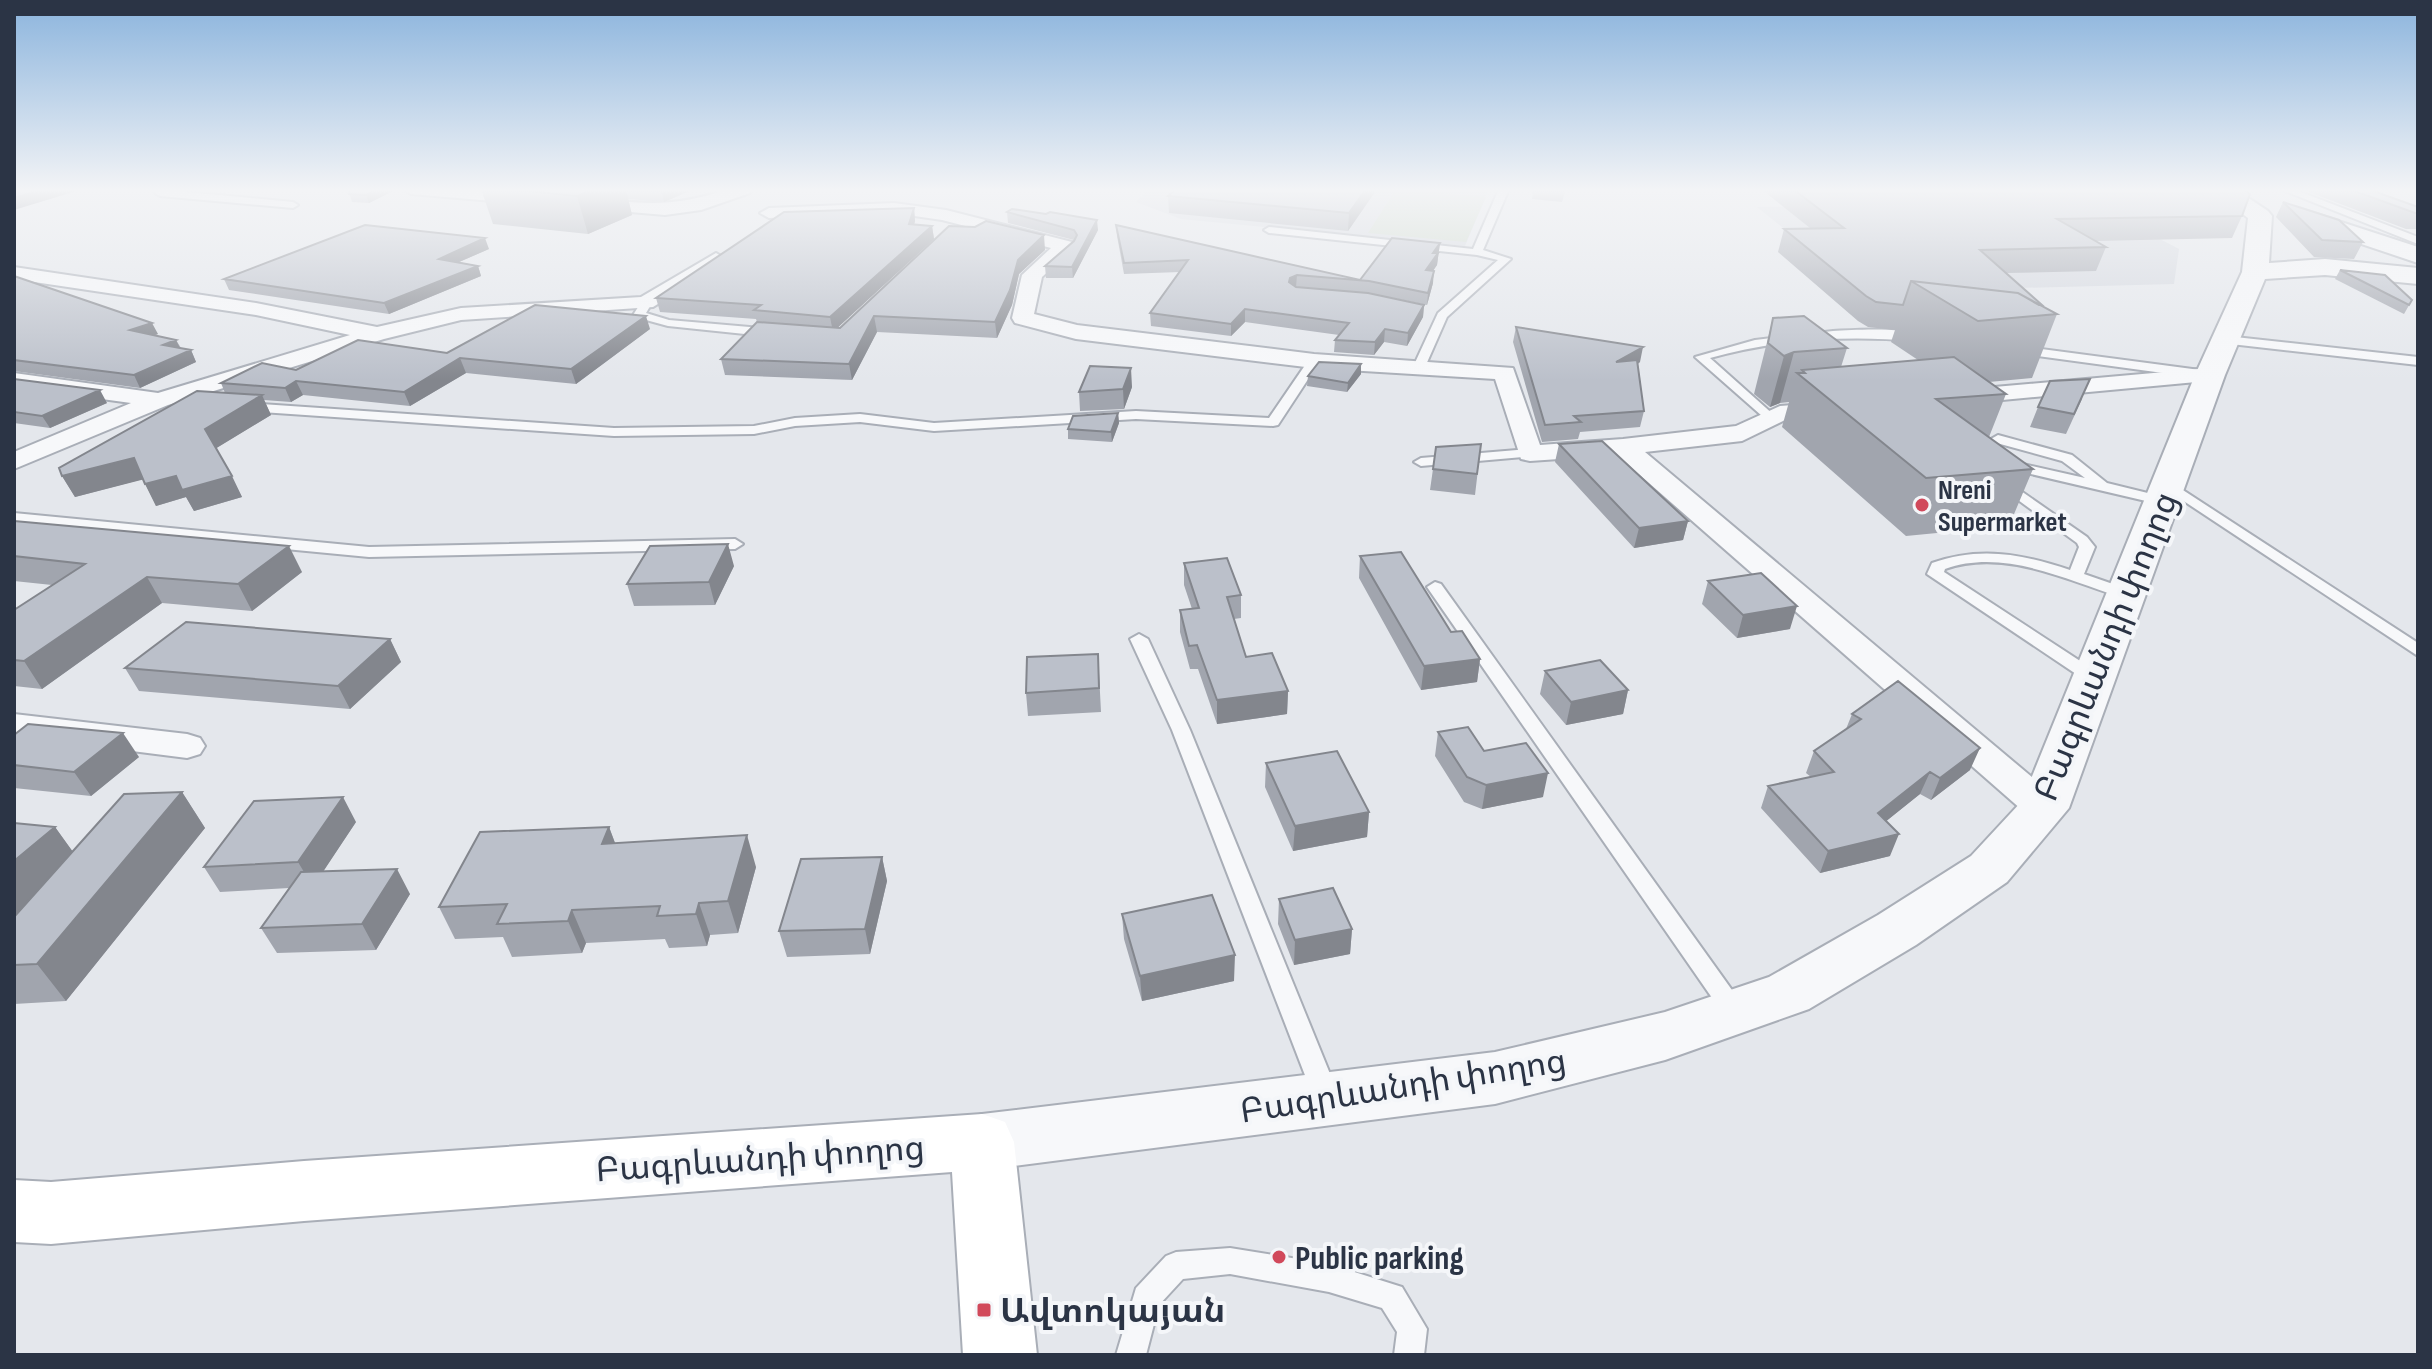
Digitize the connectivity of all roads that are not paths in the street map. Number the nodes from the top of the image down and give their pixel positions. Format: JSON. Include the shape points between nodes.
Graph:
{"nodes":[{"id":1,"x":726,"y":253,"type":"edge"},
{"id":2,"x":1057,"y":253,"type":"edge"},
{"id":3,"x":1481,"y":253,"type":"edge"},
{"id":4,"x":2257,"y":253,"type":"edge"},
{"id":5,"x":2255,"y":272,"type":"junction"},
{"id":6,"x":14,"y":273,"type":"edge"},
{"id":7,"x":2418,"y":276,"type":"edge"},
{"id":8,"x":646,"y":303,"type":"junction"},
{"id":9,"x":1427,"y":312,"type":"edge"},
{"id":10,"x":1442,"y":315,"type":"junction"},
{"id":11,"x":377,"y":334,"type":"junction"},
{"id":12,"x":791,"y":335,"type":"edge"},
{"id":13,"x":1925,"y":337,"type":"edge"},
{"id":14,"x":2000,"y":347,"type":"edge"},
{"id":15,"x":2218,"y":358,"type":"junction"},
{"id":16,"x":1314,"y":361,"type":"junction"},
{"id":17,"x":2418,"y":361,"type":"edge"},
{"id":18,"x":1419,"y":367,"type":"junction"},
{"id":19,"x":14,"y":380,"type":"edge"},
{"id":20,"x":159,"y":400,"type":"junction"},
{"id":21,"x":1934,"y":400,"type":"edge"},
{"id":22,"x":201,"y":404,"type":"edge"},
{"id":23,"x":231,"y":406,"type":"edge"},
{"id":24,"x":1857,"y":407,"type":"edge"},
{"id":25,"x":1770,"y":419,"type":"junction"},
{"id":26,"x":1998,"y":439,"type":"edge"},
{"id":27,"x":1623,"y":447,"type":"junction"},
{"id":28,"x":1530,"y":453,"type":"junction"},
{"id":29,"x":14,"y":461,"type":"edge"},
{"id":30,"x":1421,"y":462,"type":"dead end"},
{"id":31,"x":1999,"y":463,"type":"edge"},
{"id":32,"x":2008,"y":486,"type":"edge"},
{"id":33,"x":2105,"y":488,"type":"junction"},
{"id":34,"x":2166,"y":493,"type":"junction"},
{"id":35,"x":14,"y":518,"type":"edge"},
{"id":36,"x":735,"y":544,"type":"dead end"},
{"id":37,"x":2075,"y":578,"type":"junction"},
{"id":38,"x":1435,"y":587,"type":"dead end"},
{"id":39,"x":2127,"y":594,"type":"junction"},
{"id":40,"x":1139,"y":639,"type":"dead end"},
{"id":41,"x":2418,"y":651,"type":"edge"},
{"id":42,"x":2094,"y":678,"type":"junction"},
{"id":43,"x":14,"y":725,"type":"edge"},
{"id":44,"x":187,"y":746,"type":"dead end"},
{"id":45,"x":2044,"y":808,"type":"junction"},
{"id":46,"x":1736,"y":1013,"type":"junction"},
{"id":47,"x":1327,"y":1099,"type":"junction"},
{"id":48,"x":982,"y":1142,"type":"junction"},
{"id":49,"x":26,"y":1224,"type":"edge"},
{"id":50,"x":1000,"y":1355,"type":"edge"},
{"id":51,"x":1131,"y":1355,"type":"edge"},
{"id":52,"x":1409,"y":1355,"type":"edge"}],
"edges":[{"from":1,"to":8,"type":"street"},
{"from":2,"to":16,"type":"street","via":[[1032,275],[1023,318],[1076,332]]},
{"from":3,"to":10,"type":"lane","via":[[1506,259]]},
{"from":4,"to":5,"type":"street","name":"Բագրևանդի փողոց"},
{"from":5,"to":7,"type":"street","via":[[2325,267]]},
{"from":5,"to":15,"type":"street","name":"Բագրևանդի փողոց"},
{"from":6,"to":11,"type":"street","via":[[256,309]]},
{"from":8,"to":11,"type":"street","via":[[461,314]]},
{"from":8,"to":12,"type":"lane","via":[[639,315],[668,323]]},
{"from":9,"to":10,"type":"lane"},
{"from":10,"to":18,"type":"lane"},
{"from":11,"to":20,"type":"street"},
{"from":13,"to":25,"type":"lane","via":[[1800,334],[1701,357]]},
{"from":14,"to":15,"type":"lane"},
{"from":15,"to":17,"type":"lane"},
{"from":15,"to":21,"type":"street"},
{"from":15,"to":34,"type":"street","name":"Բագրևանդի փողոց"},
{"from":16,"to":18,"type":"street"},
{"from":16,"to":23,"type":"lane","via":[[1273,422],[1136,415],[934,427],[860,418],[754,430],[614,432]]},
{"from":18,"to":28,"type":"street","via":[[1505,373]]},
{"from":19,"to":20,"type":"street"},
{"from":20,"to":22,"type":"lane"},
{"from":20,"to":29,"type":"street"},
{"from":24,"to":25,"type":"street","via":[[1780,413]]},
{"from":25,"to":27,"type":"street","via":[[1742,433]]},
{"from":26,"to":33,"type":"lane","via":[[2067,458]]},
{"from":27,"to":28,"type":"street"},
{"from":27,"to":45,"type":"street"},
{"from":28,"to":30,"type":"lane"},
{"from":31,"to":33,"type":"lane"},
{"from":32,"to":37,"type":"lane","via":[[2082,540],[2086,555]]},
{"from":33,"to":34,"type":"lane"},
{"from":34,"to":39,"type":"street","name":"Բագրևանդի փողոց"},
{"from":34,"to":41,"type":"lane"},
{"from":35,"to":36,"type":"lane","via":[[369,552]]},
{"from":37,"to":39,"type":"lane"},
{"from":37,"to":42,"type":"lane","via":[[1995,555],[1947,561],[1935,574]]},
{"from":38,"to":46,"type":"lane"},
{"from":39,"to":42,"type":"street","name":"Բագրևանդի փողոց"},
{"from":40,"to":47,"type":"lane","via":[[1181,730]]},
{"from":42,"to":45,"type":"street","name":"Բագրևանդի փողոց"},
{"from":43,"to":44,"type":"street"},
{"from":45,"to":46,"type":"street","name":"Բագրևանդի փողոց","via":[[1976,878],[1789,993]]},
{"from":46,"to":47,"type":"street","name":"Բագրևանդի փողոց","via":[[1495,1078]]},
{"from":47,"to":48,"type":"street","name":"Բագրևանդի փողոց"},
{"from":48,"to":49,"type":"main road","name":"Բագրևանդի փողոց","via":[[304,1191]]},
{"from":48,"to":50,"type":"main road"},
{"from":51,"to":52,"type":"lane","via":[[1146,1298],[1176,1266],[1230,1261],[1329,1278],[1392,1297],[1412,1329]]}]}
